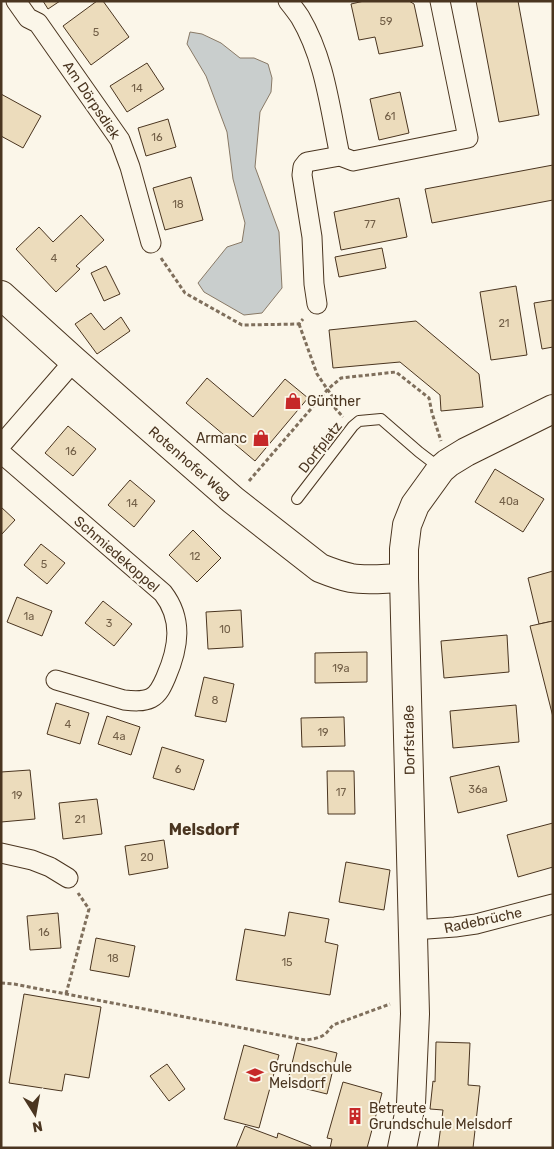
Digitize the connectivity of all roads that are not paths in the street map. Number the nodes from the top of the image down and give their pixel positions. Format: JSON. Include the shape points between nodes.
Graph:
{"nodes":[{"id":1,"x":16,"y":1,"type":"edge"},
{"id":2,"x":288,"y":1,"type":"edge"},
{"id":3,"x":440,"y":1,"type":"edge"},
{"id":4,"x":340,"y":156,"type":"junction"},
{"id":5,"x":151,"y":243,"type":"road end"},
{"id":6,"x":1,"y":295,"type":"edge"},
{"id":7,"x":317,"y":304,"type":"dead end"},
{"id":8,"x":74,"y":361,"type":"junction"},
{"id":9,"x":553,"y":409,"type":"edge"},
{"id":10,"x":1,"y":445,"type":"edge"},
{"id":11,"x":1,"y":453,"type":"edge"},
{"id":12,"x":441,"y":469,"type":"junction"},
{"id":13,"x":297,"y":499,"type":"dead end"},
{"id":14,"x":404,"y":578,"type":"junction"},
{"id":15,"x":56,"y":680,"type":"dead end"},
{"id":16,"x":1,"y":853,"type":"edge"},
{"id":17,"x":68,"y":878,"type":"road end"},
{"id":18,"x":553,"y":904,"type":"edge"},
{"id":19,"x":413,"y":930,"type":"junction"},
{"id":20,"x":402,"y":1148,"type":"edge"}],
"edges":[{"from":1,"to":5,"type":"street","name":"Am Dörpsdiek","via":[[28,18],[38,23],[120,140]]},
{"from":2,"to":4,"type":"street","via":[[300,17],[320,62]]},
{"from":3,"to":4,"type":"street","via":[[468,138],[353,161]]},
{"from":4,"to":7,"type":"street","via":[[307,162],[303,167]]},
{"from":6,"to":8,"type":"street","name":"Rotenhofer Weg"},
{"from":8,"to":10,"type":"street"},
{"from":8,"to":14,"type":"street","name":"Rotenhofer Weg","via":[[233,500],[320,568],[352,578]]},
{"from":9,"to":12,"type":"street","name":"Dorfstraße","via":[[473,448]]},
{"from":11,"to":15,"type":"street","name":"Schmiedekoppel","via":[[163,593],[176,622],[173,660],[160,690],[153,697],[124,700]]},
{"from":12,"to":13,"type":"lane","name":"Dorfplatz","via":[[381,419],[359,421]]},
{"from":12,"to":14,"type":"street","name":"Dorfstraße","via":[[415,505],[407,525]]},
{"from":14,"to":19,"type":"street","name":"Dorfstraße"},
{"from":16,"to":17,"type":"street","via":[[32,860]]},
{"from":18,"to":19,"type":"street","name":"Radebrüche","via":[[476,924]]},
{"from":19,"to":20,"type":"street","name":"Dorfstraße","via":[[414,1056],[411,1104]]}]}
